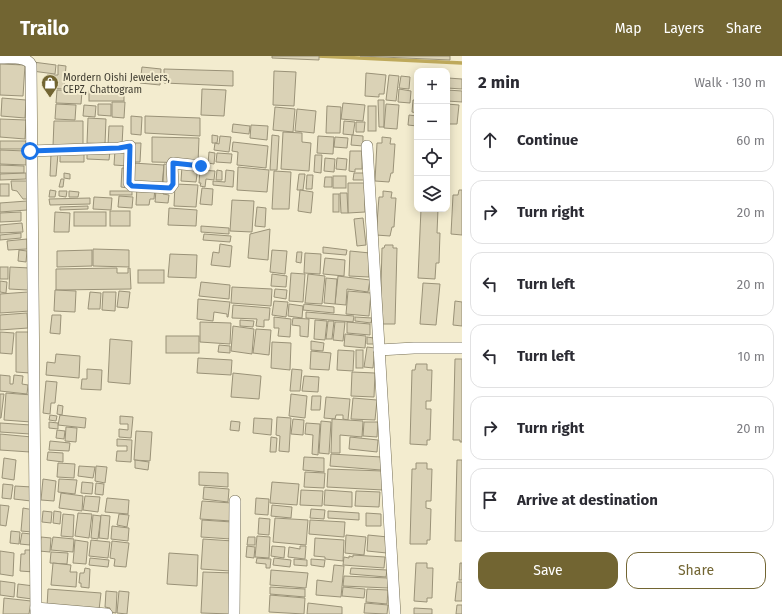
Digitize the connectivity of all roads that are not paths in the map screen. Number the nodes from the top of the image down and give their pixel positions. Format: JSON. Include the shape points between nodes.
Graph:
{"nodes":[{"id":1,"x":0,"y":58,"type":"edge"},
{"id":2,"x":367,"y":146,"type":"dead end"},
{"id":3,"x":30,"y":151,"type":"junction"},
{"id":4,"x":201,"y":166,"type":"dead end"},
{"id":5,"x":462,"y":348,"type":"edge"},
{"id":6,"x":379,"y":350,"type":"junction"},
{"id":7,"x":235,"y":501,"type":"dead end"},
{"id":8,"x":36,"y":611,"type":"edge"},
{"id":9,"x":107,"y":614,"type":"edge"},
{"id":10,"x":234,"y":614,"type":"edge"},
{"id":11,"x":395,"y":614,"type":"edge"}],
"edges":[{"from":1,"to":3,"type":"street","via":[[25,59],[31,65]]},
{"from":2,"to":6,"type":"street"},
{"from":3,"to":4,"type":"street","via":[[130,146],[129,183],[132,186],[170,188],[173,184],[173,163]]},
{"from":3,"to":8,"type":"street"},
{"from":5,"to":6,"type":"street"},
{"from":6,"to":11,"type":"street"},
{"from":7,"to":10,"type":"street"},
{"from":8,"to":9,"type":"street"}]}
